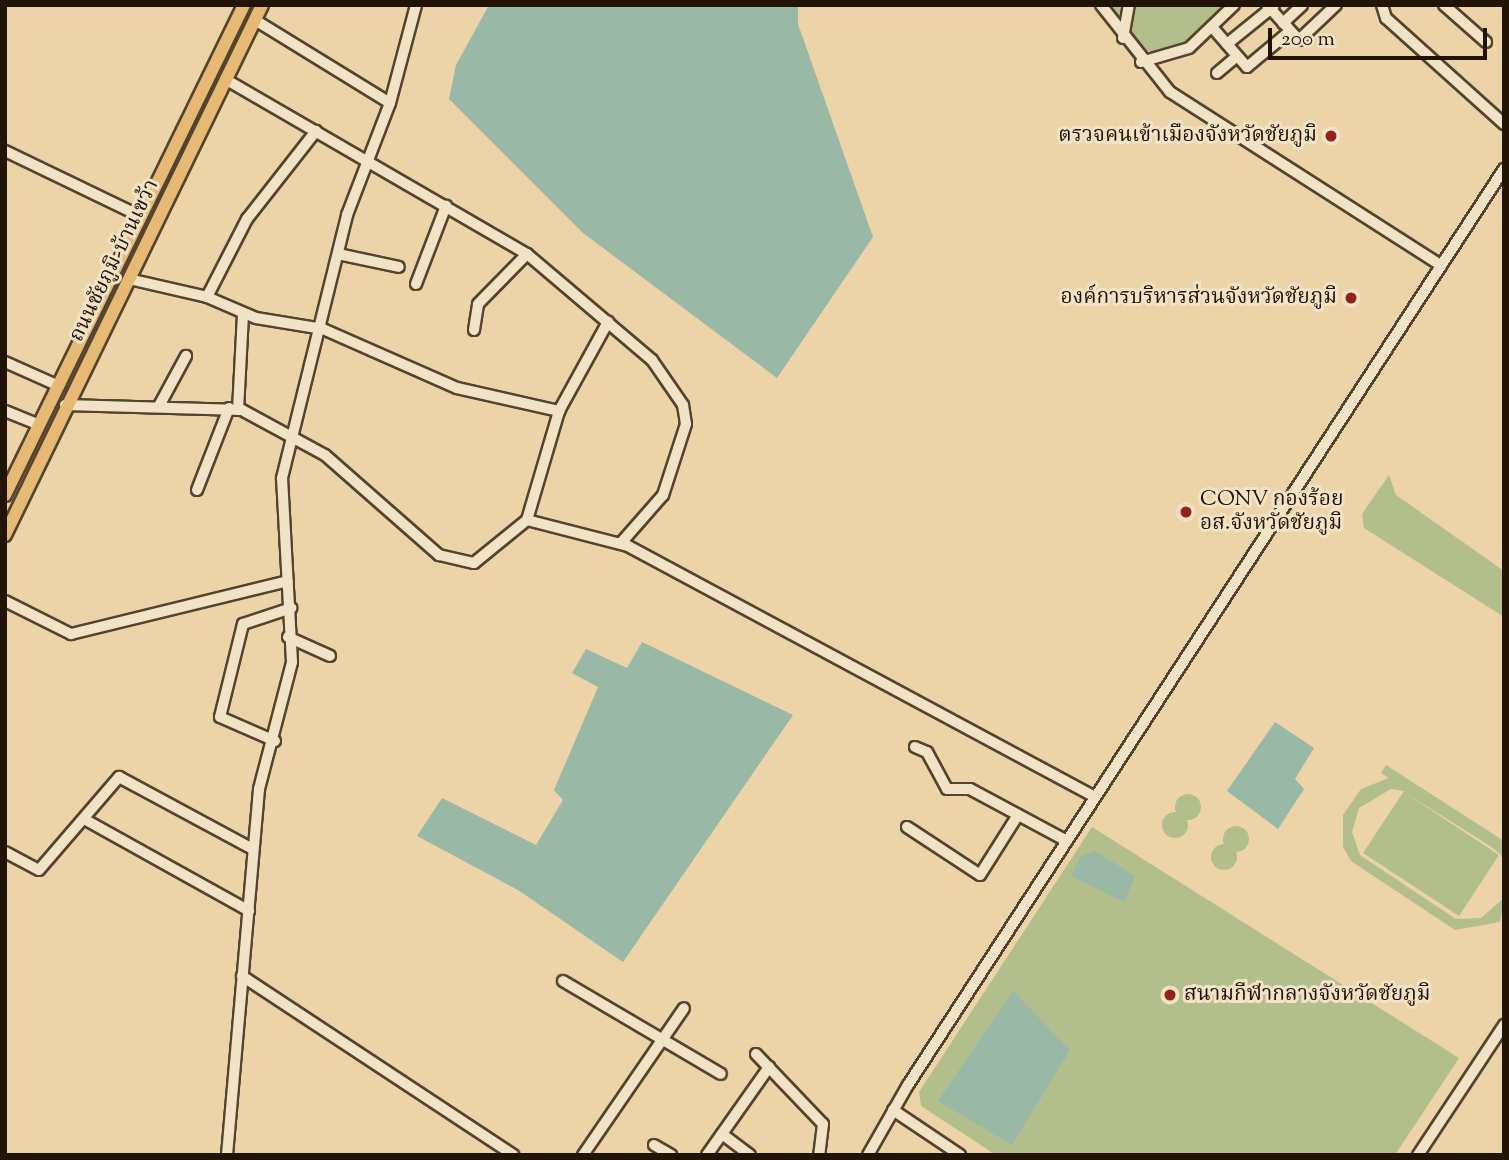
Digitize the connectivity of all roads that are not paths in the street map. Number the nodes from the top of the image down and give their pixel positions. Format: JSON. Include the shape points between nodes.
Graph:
{"nodes":[{"id":1,"x":244,"y":5,"type":"edge"},
{"id":2,"x":262,"y":5,"type":"edge"},
{"id":3,"x":416,"y":5,"type":"edge"},
{"id":4,"x":1101,"y":5,"type":"edge"},
{"id":5,"x":1129,"y":5,"type":"edge"},
{"id":6,"x":1234,"y":5,"type":"edge"},
{"id":7,"x":1302,"y":5,"type":"edge"},
{"id":8,"x":1336,"y":5,"type":"edge"},
{"id":9,"x":1382,"y":5,"type":"edge"},
{"id":10,"x":1444,"y":5,"type":"edge"},
{"id":11,"x":1270,"y":6,"type":"edge"},
{"id":12,"x":255,"y":20,"type":"junction"},
{"id":13,"x":1212,"y":27,"type":"junction"},
{"id":14,"x":1287,"y":27,"type":"junction"},
{"id":15,"x":1123,"y":38,"type":"junction"},
{"id":16,"x":1486,"y":42,"type":"dead end"},
{"id":17,"x":1227,"y":44,"type":"junction"},
{"id":18,"x":1237,"y":56,"type":"junction"},
{"id":19,"x":1141,"y":62,"type":"junction"},
{"id":20,"x":1217,"y":73,"type":"dead end"},
{"id":21,"x":225,"y":79,"type":"junction"},
{"id":22,"x":390,"y":103,"type":"junction"},
{"id":23,"x":191,"y":113,"type":"junction"},
{"id":24,"x":207,"y":118,"type":"junction"},
{"id":25,"x":1504,"y":124,"type":"edge"},
{"id":26,"x":316,"y":131,"type":"junction"},
{"id":27,"x":5,"y":151,"type":"edge"},
{"id":28,"x":367,"y":159,"type":"junction"},
{"id":29,"x":1504,"y":169,"type":"edge"},
{"id":30,"x":446,"y":206,"type":"junction"},
{"id":31,"x":139,"y":216,"type":"junction"},
{"id":32,"x":338,"y":254,"type":"junction"},
{"id":33,"x":527,"y":254,"type":"junction"},
{"id":34,"x":1441,"y":265,"type":"junction"},
{"id":35,"x":399,"y":267,"type":"dead end"},
{"id":36,"x":128,"y":279,"type":"junction"},
{"id":37,"x":416,"y":284,"type":"dead end"},
{"id":38,"x":207,"y":297,"type":"junction"},
{"id":39,"x":243,"y":313,"type":"junction"},
{"id":40,"x":608,"y":322,"type":"junction"},
{"id":41,"x":323,"y":330,"type":"junction"},
{"id":42,"x":474,"y":330,"type":"dead end"},
{"id":43,"x":186,"y":356,"type":"dead end"},
{"id":44,"x":5,"y":362,"type":"edge"},
{"id":45,"x":59,"y":386,"type":"junction"},
{"id":46,"x":65,"y":405,"type":"junction"},
{"id":47,"x":159,"y":406,"type":"junction"},
{"id":48,"x":234,"y":409,"type":"junction"},
{"id":49,"x":5,"y":411,"type":"edge"},
{"id":50,"x":559,"y":411,"type":"junction"},
{"id":51,"x":39,"y":425,"type":"junction"},
{"id":52,"x":296,"y":437,"type":"junction"},
{"id":53,"x":197,"y":490,"type":"dead end"},
{"id":54,"x":5,"y":495,"type":"edge"},
{"id":55,"x":527,"y":520,"type":"junction"},
{"id":56,"x":5,"y":535,"type":"edge"},
{"id":57,"x":621,"y":543,"type":"junction"},
{"id":58,"x":288,"y":581,"type":"junction"},
{"id":59,"x":5,"y":601,"type":"edge"},
{"id":60,"x":291,"y":608,"type":"junction"},
{"id":61,"x":288,"y":637,"type":"junction"},
{"id":62,"x":330,"y":656,"type":"dead end"},
{"id":63,"x":275,"y":741,"type":"junction"},
{"id":64,"x":915,"y":747,"type":"dead end"},
{"id":65,"x":1095,"y":797,"type":"junction"},
{"id":66,"x":1018,"y":815,"type":"junction"},
{"id":67,"x":85,"y":819,"type":"junction"},
{"id":68,"x":907,"y":827,"type":"dead end"},
{"id":69,"x":1067,"y":841,"type":"junction"},
{"id":70,"x":251,"y":848,"type":"junction"},
{"id":71,"x":5,"y":852,"type":"edge"},
{"id":72,"x":249,"y":911,"type":"junction"},
{"id":73,"x":242,"y":976,"type":"junction"},
{"id":74,"x":563,"y":981,"type":"dead end"},
{"id":75,"x":684,"y":1008,"type":"dead end"},
{"id":76,"x":1504,"y":1025,"type":"edge"},
{"id":77,"x":660,"y":1042,"type":"junction"},
{"id":78,"x":756,"y":1054,"type":"dead end"},
{"id":79,"x":769,"y":1067,"type":"junction"},
{"id":80,"x":722,"y":1074,"type":"dead end"},
{"id":81,"x":894,"y":1110,"type":"junction"},
{"id":82,"x":722,"y":1134,"type":"junction"},
{"id":83,"x":654,"y":1145,"type":"dead end"},
{"id":84,"x":227,"y":1155,"type":"edge"},
{"id":85,"x":513,"y":1155,"type":"edge"},
{"id":86,"x":583,"y":1155,"type":"edge"},
{"id":87,"x":671,"y":1155,"type":"edge"},
{"id":88,"x":707,"y":1155,"type":"edge"},
{"id":89,"x":750,"y":1155,"type":"edge"},
{"id":90,"x":819,"y":1155,"type":"edge"},
{"id":91,"x":868,"y":1155,"type":"edge"},
{"id":92,"x":960,"y":1155,"type":"edge"},
{"id":93,"x":1418,"y":1155,"type":"edge"}],
"edges":[{"from":1,"to":23,"type":"main road","name":"ถนนชัยภูมิ-บ้านเขว้า"},
{"from":2,"to":12,"type":"main road","name":"ถนนชัยภูมิ-บ้านเขว้า"},
{"from":3,"to":22,"type":"street"},
{"from":4,"to":15,"type":"street"},
{"from":5,"to":15,"type":"street"},
{"from":6,"to":13,"type":"street"},
{"from":7,"to":14,"type":"street"},
{"from":8,"to":14,"type":"street","via":[[1298,40]]},
{"from":9,"to":25,"type":"street","via":[[1386,18]]},
{"from":10,"to":16,"type":"street"},
{"from":11,"to":14,"type":"street"},
{"from":11,"to":17,"type":"street"},
{"from":12,"to":21,"type":"main road","name":"ถนนชัยภูมิ-บ้านเขว้า"},
{"from":12,"to":22,"type":"street"},
{"from":13,"to":17,"type":"street"},
{"from":13,"to":19,"type":"street","via":[[1182,52]]},
{"from":14,"to":18,"type":"street","via":[[1247,67]]},
{"from":15,"to":19,"type":"street"},
{"from":17,"to":18,"type":"street"},
{"from":18,"to":20,"type":"street"},
{"from":19,"to":34,"type":"street","via":[[1170,92]]},
{"from":21,"to":24,"type":"main road","name":"ถนนชัยภูมิ-บ้านเขว้า"},
{"from":21,"to":26,"type":"street"},
{"from":22,"to":28,"type":"street"},
{"from":23,"to":24,"type":"main road"},
{"from":23,"to":31,"type":"main road","name":"ถนนชัยภูมิ-บ้านเขว้า"},
{"from":24,"to":36,"type":"main road","name":"ถนนชัยภูมิ-บ้านเขว้า"},
{"from":26,"to":28,"type":"street"},
{"from":26,"to":38,"type":"street","via":[[247,219]]},
{"from":27,"to":31,"type":"street"},
{"from":28,"to":30,"type":"street"},
{"from":28,"to":32,"type":"street"},
{"from":29,"to":34,"type":"street"},
{"from":30,"to":33,"type":"street"},
{"from":30,"to":37,"type":"street"},
{"from":31,"to":45,"type":"main road","name":"ถนนชัยภูมิ-บ้านเขว้า"},
{"from":32,"to":35,"type":"street"},
{"from":32,"to":41,"type":"street"},
{"from":33,"to":40,"type":"street"},
{"from":33,"to":42,"type":"street","via":[[478,304]]},
{"from":34,"to":65,"type":"street"},
{"from":36,"to":38,"type":"street"},
{"from":36,"to":46,"type":"main road","name":"ถนนชัยภูมิ-บ้านเขว้า"},
{"from":38,"to":39,"type":"street"},
{"from":39,"to":41,"type":"street"},
{"from":39,"to":48,"type":"street"},
{"from":40,"to":50,"type":"street"},
{"from":40,"to":57,"type":"street","via":[[652,360],[683,405],[686,424],[663,495]]},
{"from":41,"to":50,"type":"street","via":[[457,388]]},
{"from":41,"to":52,"type":"street"},
{"from":43,"to":47,"type":"street"},
{"from":44,"to":45,"type":"street"},
{"from":45,"to":51,"type":"main road","name":"ถนนชัยภูมิ-บ้านเขว้า"},
{"from":46,"to":47,"type":"street"},
{"from":46,"to":56,"type":"main road","name":"ถนนชัยภูมิ-บ้านเขว้า"},
{"from":47,"to":48,"type":"street"},
{"from":48,"to":52,"type":"street"},
{"from":48,"to":53,"type":"street"},
{"from":49,"to":51,"type":"street"},
{"from":50,"to":55,"type":"street"},
{"from":51,"to":54,"type":"main road","name":"ถนนชัยภูมิ-บ้านเขว้า"},
{"from":52,"to":55,"type":"street","via":[[364,485],[412,536],[458,564],[474,563]]},
{"from":52,"to":58,"type":"street","via":[[281,501]]},
{"from":55,"to":57,"type":"street"},
{"from":57,"to":65,"type":"street"},
{"from":58,"to":59,"type":"street","via":[[71,634]]},
{"from":58,"to":60,"type":"street"},
{"from":60,"to":61,"type":"street"},
{"from":60,"to":63,"type":"street","via":[[243,624],[220,717]]},
{"from":61,"to":62,"type":"street"},
{"from":61,"to":63,"type":"street","via":[[289,692]]},
{"from":63,"to":70,"type":"street","via":[[259,789]]},
{"from":64,"to":66,"type":"street","via":[[926,752],[947,789],[970,789]]},
{"from":65,"to":69,"type":"street"},
{"from":66,"to":68,"type":"street","via":[[980,875]]},
{"from":66,"to":69,"type":"street"},
{"from":67,"to":70,"type":"street","via":[[120,777]]},
{"from":67,"to":71,"type":"street","via":[[39,870]]},
{"from":67,"to":72,"type":"street"},
{"from":69,"to":81,"type":"street"},
{"from":70,"to":72,"type":"street"},
{"from":72,"to":73,"type":"street"},
{"from":73,"to":84,"type":"street"},
{"from":73,"to":85,"type":"street"},
{"from":74,"to":77,"type":"street"},
{"from":75,"to":77,"type":"street"},
{"from":76,"to":93,"type":"street"},
{"from":77,"to":80,"type":"street"},
{"from":77,"to":86,"type":"street"},
{"from":78,"to":79,"type":"street"},
{"from":79,"to":82,"type":"street"},
{"from":79,"to":90,"type":"street","via":[[823,1124]]},
{"from":81,"to":91,"type":"street"},
{"from":81,"to":92,"type":"street"},
{"from":82,"to":88,"type":"street"},
{"from":82,"to":89,"type":"street"},
{"from":83,"to":87,"type":"street"}]}
